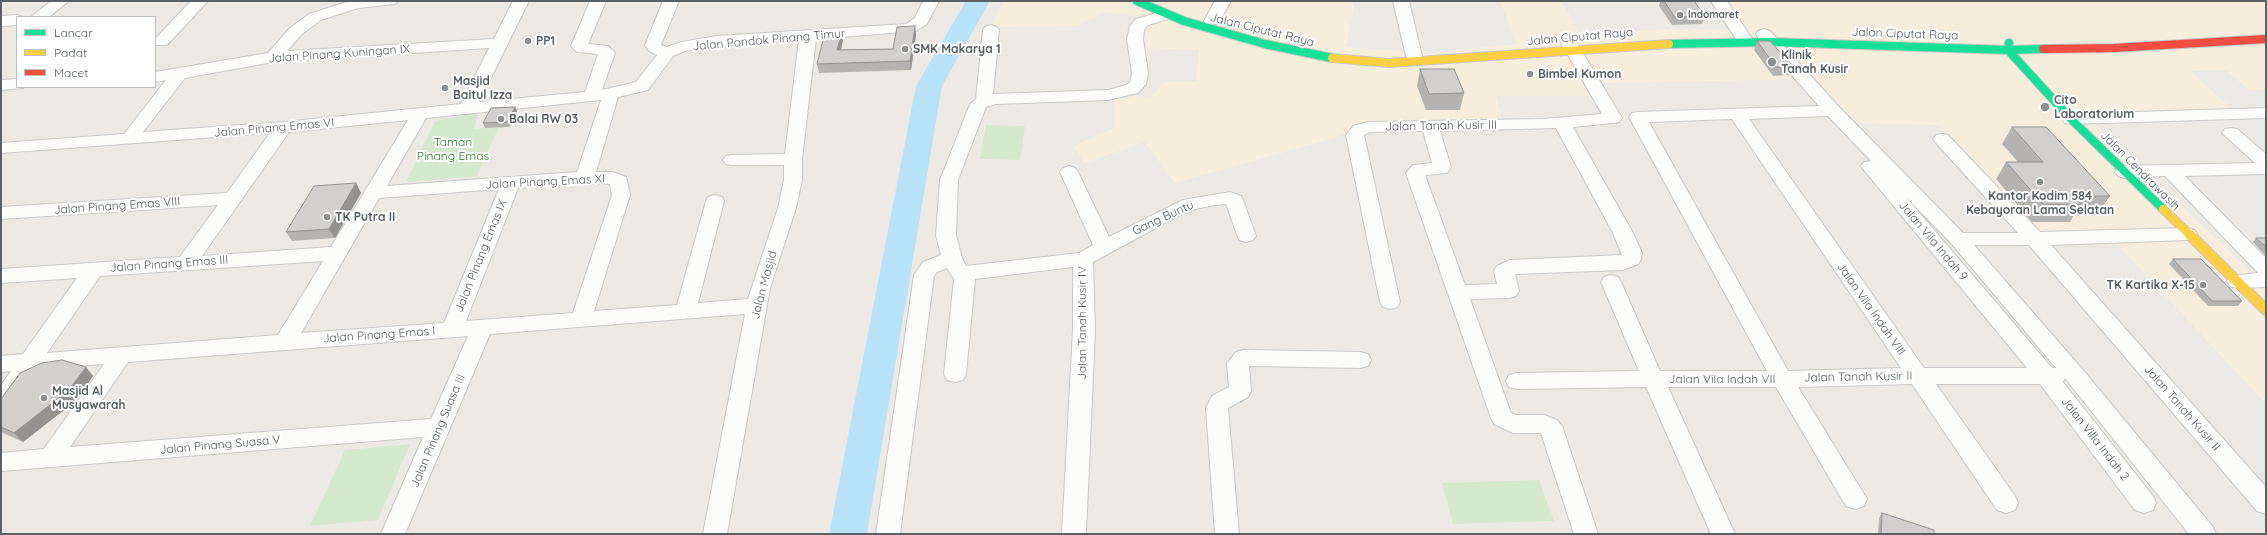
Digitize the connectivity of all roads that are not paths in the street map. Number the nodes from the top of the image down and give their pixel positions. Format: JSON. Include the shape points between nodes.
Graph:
{"nodes":[{"id":1,"x":61,"y":1,"type":"edge"},
{"id":2,"x":200,"y":1,"type":"edge"},
{"id":3,"x":390,"y":1,"type":"edge"},
{"id":4,"x":521,"y":1,"type":"edge"},
{"id":5,"x":598,"y":1,"type":"edge"},
{"id":6,"x":671,"y":1,"type":"edge"},
{"id":7,"x":931,"y":1,"type":"edge"},
{"id":8,"x":1137,"y":1,"type":"edge"},
{"id":9,"x":1223,"y":1,"type":"edge"},
{"id":10,"x":1401,"y":1,"type":"edge"},
{"id":11,"x":1719,"y":1,"type":"edge"},
{"id":12,"x":1163,"y":8,"type":"edge"},
{"id":13,"x":39,"y":16,"type":"edge"},
{"id":14,"x":16,"y":20,"type":"edge"},
{"id":15,"x":1,"y":21,"type":"edge"},
{"id":16,"x":1212,"y":21,"type":"junction"},
{"id":17,"x":177,"y":25,"type":"junction"},
{"id":18,"x":156,"y":26,"type":"edge"},
{"id":19,"x":991,"y":30,"type":"dead end"},
{"id":20,"x":808,"y":36,"type":"junction"},
{"id":21,"x":1743,"y":38,"type":"junction"},
{"id":22,"x":1767,"y":38,"type":"junction"},
{"id":23,"x":2266,"y":39,"type":"edge"},
{"id":24,"x":161,"y":42,"type":"dead end"},
{"id":25,"x":500,"y":43,"type":"junction"},
{"id":26,"x":1572,"y":46,"type":"junction"},
{"id":27,"x":2009,"y":47,"type":"junction"},
{"id":28,"x":668,"y":53,"type":"junction"},
{"id":29,"x":1414,"y":56,"type":"junction"},
{"id":30,"x":273,"y":57,"type":"junction"},
{"id":31,"x":156,"y":65,"type":"edge"},
{"id":32,"x":16,"y":70,"type":"edge"},
{"id":33,"x":181,"y":70,"type":"junction"},
{"id":34,"x":1,"y":71,"type":"edge"},
{"id":35,"x":156,"y":77,"type":"edge"},
{"id":36,"x":16,"y":84,"type":"edge"},
{"id":37,"x":1,"y":85,"type":"edge"},
{"id":38,"x":612,"y":94,"type":"junction"},
{"id":39,"x":591,"y":97,"type":"junction"},
{"id":40,"x":984,"y":101,"type":"junction"},
{"id":41,"x":468,"y":110,"type":"junction"},
{"id":42,"x":1824,"y":111,"type":"junction"},
{"id":43,"x":2266,"y":113,"type":"edge"},
{"id":44,"x":420,"y":114,"type":"junction"},
{"id":45,"x":1737,"y":114,"type":"junction"},
{"id":46,"x":1625,"y":117,"type":"junction"},
{"id":47,"x":2071,"y":119,"type":"junction"},
{"id":48,"x":1562,"y":123,"type":"junction"},
{"id":49,"x":1430,"y":126,"type":"junction"},
{"id":50,"x":283,"y":127,"type":"junction"},
{"id":51,"x":2232,"y":133,"type":"dead end"},
{"id":52,"x":1942,"y":139,"type":"dead end"},
{"id":53,"x":128,"y":140,"type":"junction"},
{"id":54,"x":1,"y":148,"type":"edge"},
{"id":55,"x":792,"y":159,"type":"junction"},
{"id":56,"x":732,"y":160,"type":"dead end"},
{"id":57,"x":2266,"y":163,"type":"edge"},
{"id":58,"x":2266,"y":168,"type":"edge"},
{"id":59,"x":2169,"y":170,"type":"junction"},
{"id":60,"x":1070,"y":172,"type":"dead end"},
{"id":61,"x":2124,"y":172,"type":"junction"},
{"id":62,"x":585,"y":177,"type":"junction"},
{"id":63,"x":511,"y":183,"type":"junction"},
{"id":64,"x":373,"y":193,"type":"junction"},
{"id":65,"x":234,"y":198,"type":"junction"},
{"id":66,"x":715,"y":201,"type":"dead end"},
{"id":67,"x":1,"y":213,"type":"edge"},
{"id":68,"x":2187,"y":234,"type":"junction"},
{"id":69,"x":1246,"y":236,"type":"dead end"},
{"id":70,"x":1958,"y":239,"type":"junction"},
{"id":71,"x":2034,"y":239,"type":"junction"},
{"id":72,"x":1104,"y":247,"type":"junction"},
{"id":73,"x":338,"y":253,"type":"junction"},
{"id":74,"x":1083,"y":259,"type":"junction"},
{"id":75,"x":187,"y":262,"type":"junction"},
{"id":76,"x":958,"y":267,"type":"junction"},
{"id":77,"x":94,"y":269,"type":"junction"},
{"id":78,"x":2266,"y":270,"type":"edge"},
{"id":79,"x":1,"y":276,"type":"edge"},
{"id":80,"x":2266,"y":280,"type":"edge"},
{"id":81,"x":2237,"y":281,"type":"junction"},
{"id":82,"x":1611,"y":282,"type":"dead end"},
{"id":83,"x":1456,"y":292,"type":"junction"},
{"id":84,"x":1390,"y":302,"type":"dead end"},
{"id":85,"x":756,"y":306,"type":"junction"},
{"id":86,"x":2266,"y":310,"type":"edge"},
{"id":87,"x":686,"y":311,"type":"junction"},
{"id":88,"x":581,"y":320,"type":"junction"},
{"id":89,"x":482,"y":327,"type":"junction"},
{"id":90,"x":452,"y":330,"type":"junction"},
{"id":91,"x":285,"y":342,"type":"junction"},
{"id":92,"x":122,"y":354,"type":"junction"},
{"id":93,"x":1360,"y":360,"type":"dead end"},
{"id":94,"x":28,"y":362,"type":"junction"},
{"id":95,"x":1,"y":364,"type":"edge"},
{"id":96,"x":955,"y":374,"type":"dead end"},
{"id":97,"x":1917,"y":376,"type":"junction"},
{"id":98,"x":2046,"y":376,"type":"junction"},
{"id":99,"x":2075,"y":376,"type":"junction"},
{"id":100,"x":1653,"y":379,"type":"junction"},
{"id":101,"x":1782,"y":379,"type":"junction"},
{"id":102,"x":1517,"y":381,"type":"dead end"},
{"id":103,"x":1,"y":402,"type":"edge"},
{"id":104,"x":439,"y":427,"type":"junction"},
{"id":105,"x":50,"y":459,"type":"junction"},
{"id":106,"x":1,"y":462,"type":"edge"},
{"id":107,"x":1855,"y":499,"type":"dead end"},
{"id":108,"x":2006,"y":503,"type":"dead end"},
{"id":109,"x":2144,"y":503,"type":"dead end"},
{"id":110,"x":2266,"y":504,"type":"edge"},
{"id":111,"x":393,"y":534,"type":"edge"},
{"id":112,"x":716,"y":534,"type":"edge"},
{"id":113,"x":888,"y":534,"type":"edge"},
{"id":114,"x":1074,"y":534,"type":"edge"},
{"id":115,"x":1227,"y":534,"type":"edge"},
{"id":116,"x":1586,"y":534,"type":"edge"},
{"id":117,"x":1723,"y":534,"type":"edge"},
{"id":118,"x":2204,"y":534,"type":"edge"}],
"edges":[{"from":1,"to":13,"type":"street"},
{"from":2,"to":17,"type":"street"},
{"from":3,"to":30,"type":"street","via":[[356,4],[315,17],[296,31]]},
{"from":4,"to":25,"type":"street"},
{"from":5,"to":39,"type":"street","via":[[579,46],[583,49],[602,49],[607,53]]},
{"from":6,"to":28,"type":"street","via":[[653,46]]},
{"from":7,"to":20,"type":"street","name":"Jalan Pondok Pinang Timur","via":[[921,21],[910,28]]},
{"from":8,"to":12,"type":"main road","name":"Jalan Ciputat Raya"},
{"from":9,"to":16,"type":"street"},
{"from":10,"to":29,"type":"street"},
{"from":11,"to":21,"type":"street"},
{"from":12,"to":16,"type":"main road","name":"Jalan Ciputat Raya"},
{"from":12,"to":26,"type":"main road","name":"Jalan Ciputat Raya","via":[[1208,29],[1322,57],[1357,62],[1412,63]]},
{"from":12,"to":40,"type":"street","via":[[1136,29],[1140,73],[1138,84],[1132,89],[1108,95]]},
{"from":14,"to":15,"type":"street"},
{"from":16,"to":29,"type":"main road","name":"Jalan Ciputat Raya","via":[[1328,50]]},
{"from":17,"to":18,"type":"street"},
{"from":17,"to":24,"type":"street"},
{"from":19,"to":40,"type":"street"},
{"from":20,"to":28,"type":"street","name":"Jalan Pondok Pinang Timur","via":[[697,44]]},
{"from":20,"to":55,"type":"street","name":"Jalan Masjid"},
{"from":21,"to":22,"type":"main road","name":"Jalan Ciputat Raya"},
{"from":21,"to":26,"type":"main road","name":"Jalan Ciputat Raya","via":[[1649,36]]},
{"from":22,"to":27,"type":"main road","name":"Jalan Ciputat Raya"},
{"from":22,"to":42,"type":"street"},
{"from":23,"to":27,"type":"main road","name":"Jalan Ciputat Raya","via":[[2114,48]]},
{"from":25,"to":30,"type":"street","name":"Jalan Pinang Kuningan IX"},
{"from":25,"to":41,"type":"street"},
{"from":26,"to":29,"type":"main road","name":"Jalan Ciputat Raya"},
{"from":26,"to":46,"type":"street"},
{"from":27,"to":47,"type":"main road","name":"Jalan Cendrawasih"},
{"from":28,"to":38,"type":"street","via":[[642,86]]},
{"from":30,"to":33,"type":"street","name":"Jalan Pinang Kuningan IX","via":[[218,68]]},
{"from":31,"to":33,"type":"street"},
{"from":32,"to":34,"type":"street"},
{"from":33,"to":35,"type":"street","name":"Jalan Pinang Kuningan IX"},
{"from":33,"to":53,"type":"street"},
{"from":36,"to":37,"type":"street"},
{"from":38,"to":39,"type":"street"},
{"from":38,"to":62,"type":"street"},
{"from":39,"to":41,"type":"street"},
{"from":40,"to":76,"type":"street","via":[[976,110],[949,180],[946,235]]},
{"from":41,"to":44,"type":"street","name":"Jalan Pinang Emas VI"},
{"from":42,"to":45,"type":"street"},
{"from":42,"to":70,"type":"street"},
{"from":42,"to":98,"type":"street","name":"Jalan Vila Indah 9"},
{"from":43,"to":47,"type":"street"},
{"from":44,"to":50,"type":"street","name":"Jalan Pinang Emas VI"},
{"from":44,"to":64,"type":"street"},
{"from":45,"to":46,"type":"street"},
{"from":45,"to":97,"type":"street","name":"Jalan Vila Indah VIII"},
{"from":46,"to":48,"type":"street","name":"Jalan Tanah Kusir III"},
{"from":46,"to":101,"type":"street","name":"Jalan Vila Indah VII"},
{"from":47,"to":61,"type":"main road","name":"Jalan Cendrawasih"},
{"from":48,"to":49,"type":"street","name":"Jalan Tanah Kusir III"},
{"from":48,"to":83,"type":"street","via":[[1624,233],[1632,253],[1631,259],[1622,262],[1510,267],[1504,271],[1509,291]]},
{"from":49,"to":83,"type":"street","via":[[1442,167],[1419,169],[1415,173]]},
{"from":49,"to":84,"type":"street","name":"Jalan Tanah Kusir III","via":[[1368,127],[1359,130],[1355,136]]},
{"from":50,"to":53,"type":"street","name":"Jalan Pinang Emas VI"},
{"from":50,"to":65,"type":"street"},
{"from":51,"to":57,"type":"street"},
{"from":52,"to":71,"type":"street","name":"Jalan Tanah Kusir II"},
{"from":53,"to":54,"type":"street","name":"Jalan Pinang Emas VI"},
{"from":55,"to":56,"type":"street"},
{"from":55,"to":85,"type":"street","name":"Jalan Masjid","via":[[794,180]]},
{"from":58,"to":59,"type":"street"},
{"from":59,"to":61,"type":"street"},
{"from":59,"to":78,"type":"street"},
{"from":60,"to":72,"type":"street"},
{"from":61,"to":68,"type":"main road","name":"Jalan Cendrawasih"},
{"from":62,"to":63,"type":"street","name":"Jalan Pinang Emas XI"},
{"from":62,"to":88,"type":"street","name":"Jalan Pinang Emas XI","via":[[613,178],[619,181],[621,195]]},
{"from":63,"to":64,"type":"street","name":"Jalan Pinang Emas XI"},
{"from":63,"to":90,"type":"street","name":"Jalan Pinang Emas IX"},
{"from":64,"to":73,"type":"street"},
{"from":65,"to":67,"type":"street","name":"Jalan Pinang Emas VIII"},
{"from":65,"to":75,"type":"street"},
{"from":66,"to":87,"type":"street"},
{"from":68,"to":71,"type":"street"},
{"from":68,"to":81,"type":"main road","name":"Jalan Cendrawasih"},
{"from":69,"to":72,"type":"street","name":"Gang Buntu","via":[[1234,200],[1227,198],[1190,204]]},
{"from":70,"to":71,"type":"street"},
{"from":70,"to":99,"type":"street"},
{"from":71,"to":110,"type":"street","name":"Jalan Tanah Kusir II"},
{"from":72,"to":74,"type":"street","name":"Gang Buntu"},
{"from":73,"to":75,"type":"street","name":"Jalan Pinang Emas III"},
{"from":73,"to":91,"type":"street"},
{"from":74,"to":76,"type":"street","name":"Jalan Tanah Kusir IV"},
{"from":74,"to":114,"type":"street","name":"Jalan Tanah Kusir IV","via":[[1084,330]]},
{"from":75,"to":77,"type":"street","name":"Jalan Pinang Emas III"},
{"from":76,"to":96,"type":"street"},
{"from":76,"to":113,"type":"street","name":"Jalan Tanah Kusir IV","via":[[930,267],[924,275]]},
{"from":77,"to":79,"type":"street","name":"Jalan Pinang Emas III"},
{"from":77,"to":94,"type":"street"},
{"from":80,"to":81,"type":"street"},
{"from":81,"to":86,"type":"main road","name":"Jalan Cendrawasih"},
{"from":82,"to":100,"type":"street"},
{"from":83,"to":116,"type":"street","via":[[1502,418],[1513,424],[1544,424],[1554,432]]},
{"from":85,"to":87,"type":"street","name":"Jalan Pinang Emas I"},
{"from":85,"to":112,"type":"street","name":"Jalan Masjid"},
{"from":87,"to":88,"type":"street","name":"Jalan Pinang Emas I"},
{"from":88,"to":89,"type":"street","name":"Jalan Pinang Emas I"},
{"from":89,"to":90,"type":"street","name":"Jalan Pinang Emas I"},
{"from":89,"to":104,"type":"street","name":"Jalan Pinang Suasa III"},
{"from":90,"to":91,"type":"street","name":"Jalan Pinang Emas I"},
{"from":91,"to":92,"type":"street","name":"Jalan Pinang Emas I"},
{"from":92,"to":94,"type":"street","name":"Jalan Pinang Emas I"},
{"from":92,"to":105,"type":"street"},
{"from":93,"to":115,"type":"street","via":[[1244,358],[1238,364],[1240,392],[1220,402],[1217,408]]},
{"from":94,"to":95,"type":"street","name":"Jalan Pinang Emas I"},
{"from":94,"to":103,"type":"street"},
{"from":97,"to":98,"type":"street","name":"Jalan Tanah Kusir II"},
{"from":97,"to":101,"type":"street","name":"Jalan Tanah Kusir II"},
{"from":97,"to":108,"type":"street","name":"Jalan Vila Indah VIII"},
{"from":98,"to":99,"type":"street","name":"Jalan Tanah Kusir II"},
{"from":98,"to":109,"type":"street","name":"Jalan Villa Indah 2"},
{"from":99,"to":118,"type":"street"},
{"from":100,"to":101,"type":"street","name":"Jalan Vila Indah VII"},
{"from":100,"to":102,"type":"street"},
{"from":100,"to":117,"type":"street","name":"Jalan Vila Indah VII"},
{"from":101,"to":107,"type":"street","name":"Jalan Tanah Kusir II"},
{"from":104,"to":105,"type":"street","name":"Jalan Pinang Suasa V"},
{"from":104,"to":111,"type":"street","name":"Jalan Pinang Suasa III"},
{"from":105,"to":106,"type":"street","name":"Jalan Pinang Suasa V"}]}
